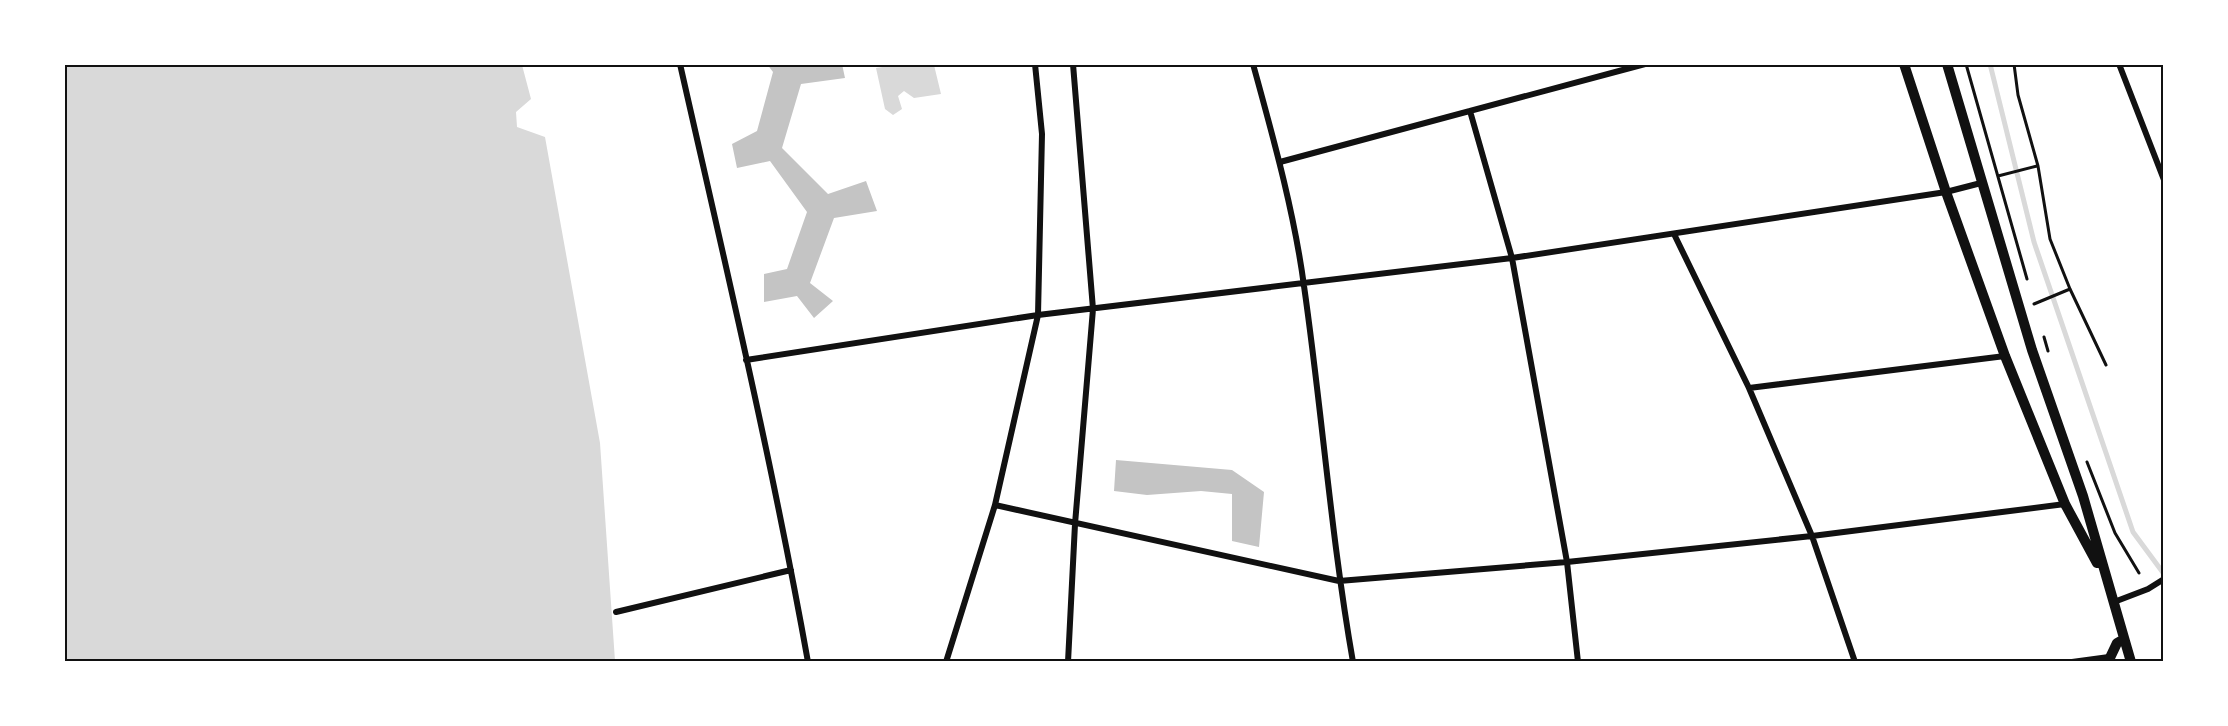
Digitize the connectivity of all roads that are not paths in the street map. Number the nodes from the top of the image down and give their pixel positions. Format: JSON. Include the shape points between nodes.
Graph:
{"nodes":[{"id":1,"x":680,"y":64,"type":"edge"},
{"id":2,"x":1035,"y":64,"type":"edge"},
{"id":3,"x":1073,"y":64,"type":"edge"},
{"id":4,"x":1253,"y":64,"type":"edge"},
{"id":5,"x":1645,"y":64,"type":"edge"},
{"id":6,"x":1904,"y":64,"type":"edge"},
{"id":7,"x":1947,"y":64,"type":"edge"},
{"id":8,"x":2119,"y":64,"type":"edge"},
{"id":9,"x":1470,"y":111,"type":"junction"},
{"id":10,"x":1280,"y":162,"type":"junction"},
{"id":11,"x":2163,"y":180,"type":"edge"},
{"id":12,"x":1981,"y":183,"type":"junction"},
{"id":13,"x":1946,"y":192,"type":"junction"},
{"id":14,"x":1674,"y":234,"type":"junction"},
{"id":15,"x":1512,"y":258,"type":"junction"},
{"id":16,"x":1304,"y":284,"type":"junction"},
{"id":17,"x":1093,"y":309,"type":"junction"},
{"id":18,"x":1038,"y":315,"type":"junction"},
{"id":19,"x":2004,"y":356,"type":"junction"},
{"id":20,"x":746,"y":360,"type":"junction"},
{"id":21,"x":1749,"y":388,"type":"junction"},
{"id":22,"x":2065,"y":504,"type":"junction"},
{"id":23,"x":995,"y":505,"type":"junction"},
{"id":24,"x":1075,"y":524,"type":"junction"},
{"id":25,"x":1812,"y":536,"type":"junction"},
{"id":26,"x":1567,"y":562,"type":"junction"},
{"id":27,"x":791,"y":570,"type":"junction"},
{"id":28,"x":2105,"y":579,"type":"junction"},
{"id":29,"x":2163,"y":579,"type":"edge"},
{"id":30,"x":1339,"y":581,"type":"junction"},
{"id":31,"x":2113,"y":603,"type":"junction"},
{"id":32,"x":616,"y":612,"type":"dead end"},
{"id":33,"x":2124,"y":639,"type":"junction"},
{"id":34,"x":2109,"y":659,"type":"edge"},
{"id":35,"x":808,"y":662,"type":"edge"},
{"id":36,"x":946,"y":662,"type":"edge"},
{"id":37,"x":1068,"y":662,"type":"edge"},
{"id":38,"x":1353,"y":662,"type":"edge"},
{"id":39,"x":1578,"y":662,"type":"edge"},
{"id":40,"x":1855,"y":662,"type":"edge"},
{"id":41,"x":2072,"y":662,"type":"edge"},
{"id":42,"x":2132,"y":662,"type":"edge"}],
"edges":[{"from":1,"to":20,"type":"street"},
{"from":2,"to":18,"type":"street","via":[[1042,134]]},
{"from":3,"to":17,"type":"street"},
{"from":4,"to":10,"type":"street"},
{"from":5,"to":9,"type":"street"},
{"from":6,"to":13,"type":"main road"},
{"from":7,"to":12,"type":"main road"},
{"from":8,"to":11,"type":"street"},
{"from":9,"to":10,"type":"street"},
{"from":9,"to":15,"type":"street"},
{"from":10,"to":16,"type":"street"},
{"from":12,"to":13,"type":"street"},
{"from":12,"to":28,"type":"main road","via":[[2032,350],[2083,496]]},
{"from":13,"to":14,"type":"street"},
{"from":13,"to":19,"type":"main road"},
{"from":14,"to":15,"type":"street"},
{"from":14,"to":21,"type":"street"},
{"from":15,"to":16,"type":"street"},
{"from":15,"to":26,"type":"street"},
{"from":16,"to":17,"type":"street"},
{"from":16,"to":30,"type":"street"},
{"from":17,"to":18,"type":"street"},
{"from":17,"to":24,"type":"street"},
{"from":18,"to":20,"type":"street"},
{"from":18,"to":23,"type":"street"},
{"from":19,"to":21,"type":"street"},
{"from":19,"to":22,"type":"main road"},
{"from":20,"to":27,"type":"street"},
{"from":21,"to":25,"type":"street"},
{"from":22,"to":25,"type":"street"},
{"from":22,"to":28,"type":"main road"},
{"from":23,"to":24,"type":"street"},
{"from":23,"to":36,"type":"street"},
{"from":24,"to":30,"type":"street"},
{"from":24,"to":37,"type":"street"},
{"from":25,"to":26,"type":"street"},
{"from":25,"to":40,"type":"street"},
{"from":26,"to":30,"type":"street"},
{"from":26,"to":39,"type":"street"},
{"from":27,"to":32,"type":"street"},
{"from":27,"to":35,"type":"street"},
{"from":28,"to":31,"type":"main road"},
{"from":29,"to":31,"type":"street"},
{"from":30,"to":38,"type":"street"},
{"from":31,"to":33,"type":"main road"},
{"from":33,"to":34,"type":"main road"},
{"from":33,"to":42,"type":"main road"},
{"from":34,"to":41,"type":"street"}]}
